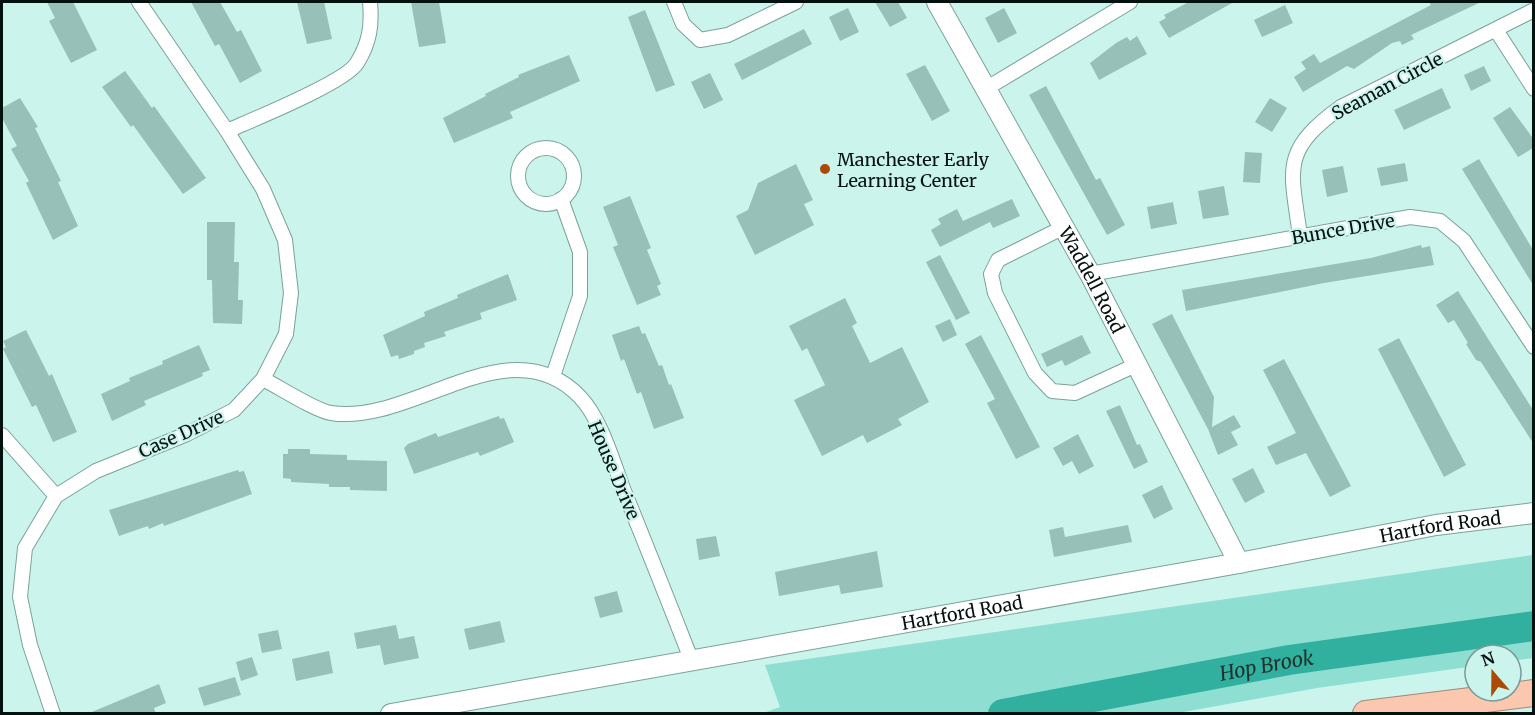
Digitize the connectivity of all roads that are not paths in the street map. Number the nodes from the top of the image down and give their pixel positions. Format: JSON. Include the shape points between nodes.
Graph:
{"nodes":[{"id":1,"x":140,"y":2,"type":"edge"},
{"id":2,"x":370,"y":2,"type":"edge"},
{"id":3,"x":674,"y":2,"type":"edge"},
{"id":4,"x":796,"y":2,"type":"edge"},
{"id":5,"x":937,"y":2,"type":"edge"},
{"id":6,"x":1130,"y":2,"type":"edge"},
{"id":7,"x":1533,"y":10,"type":"edge"},
{"id":8,"x":1496,"y":30,"type":"junction"},
{"id":9,"x":987,"y":88,"type":"junction"},
{"id":10,"x":1533,"y":89,"type":"edge"},
{"id":11,"x":227,"y":131,"type":"junction"},
{"id":12,"x":561,"y":199,"type":"junction"},
{"id":13,"x":1064,"y":227,"type":"junction"},
{"id":14,"x":1300,"y":237,"type":"junction"},
{"id":15,"x":1090,"y":274,"type":"junction"},
{"id":16,"x":1533,"y":347,"type":"edge"},
{"id":17,"x":1138,"y":364,"type":"junction"},
{"id":18,"x":553,"y":376,"type":"junction"},
{"id":19,"x":263,"y":379,"type":"junction"},
{"id":20,"x":2,"y":435,"type":"edge"},
{"id":21,"x":56,"y":496,"type":"junction"},
{"id":22,"x":1533,"y":513,"type":"edge"},
{"id":23,"x":1239,"y":563,"type":"junction"},
{"id":24,"x":691,"y":659,"type":"junction"},
{"id":25,"x":1533,"y":693,"type":"edge"},
{"id":26,"x":53,"y":714,"type":"edge"},
{"id":27,"x":391,"y":714,"type":"edge"},
{"id":28,"x":1366,"y":714,"type":"edge"}],
"edges":[{"from":1,"to":11,"type":"street","name":"Case Drive"},
{"from":2,"to":11,"type":"street","via":[[372,28],[356,65],[319,90]]},
{"from":3,"to":4,"type":"street","via":[[683,24],[700,40],[728,35]]},
{"from":5,"to":9,"type":"main road","name":"Waddell Road"},
{"from":6,"to":9,"type":"street"},
{"from":7,"to":8,"type":"street","name":"Seaman Circle"},
{"from":8,"to":10,"type":"street"},
{"from":8,"to":14,"type":"street","name":"Seaman Circle","via":[[1341,107],[1313,127],[1297,151],[1292,176]]},
{"from":9,"to":13,"type":"main road","name":"Waddell Road"},
{"from":11,"to":19,"type":"street","name":"Case Drive","via":[[263,189],[285,240],[291,293],[286,334]]},
{"from":12,"to":12,"type":"street","via":[[543,204],[524,193],[518,175],[525,157],[533,151],[551,148],[567,158],[573,168],[572,187]]},
{"from":12,"to":18,"type":"street","via":[[580,252],[580,296]]},
{"from":13,"to":15,"type":"main road","name":"Waddell Road"},
{"from":13,"to":17,"type":"street","via":[[998,260],[991,274],[994,293],[1035,373],[1052,391],[1075,393]]},
{"from":14,"to":15,"type":"street","name":"Bunce Drive"},
{"from":14,"to":16,"type":"street","name":"Bunce Drive","via":[[1410,217],[1440,221],[1464,241]]},
{"from":15,"to":17,"type":"main road","name":"Waddell Road"},
{"from":17,"to":23,"type":"main road","name":"Waddell Road"},
{"from":18,"to":19,"type":"street","name":"House Drive","via":[[516,369],[472,377],[374,413],[330,413]]},
{"from":18,"to":24,"type":"street","name":"House Drive","via":[[580,398],[601,432]]},
{"from":19,"to":21,"type":"street","name":"Case Drive","via":[[234,410],[96,471]]},
{"from":20,"to":21,"type":"street"},
{"from":21,"to":26,"type":"street","name":"Case Drive","via":[[25,548],[20,597],[30,645]]},
{"from":22,"to":23,"type":"main road","name":"Hartford Road","via":[[1436,525]]},
{"from":23,"to":24,"type":"main road","name":"Hartford Road"},
{"from":24,"to":27,"type":"main road","name":"Hartford Road"},
{"from":25,"to":28,"type":"highway"}]}
